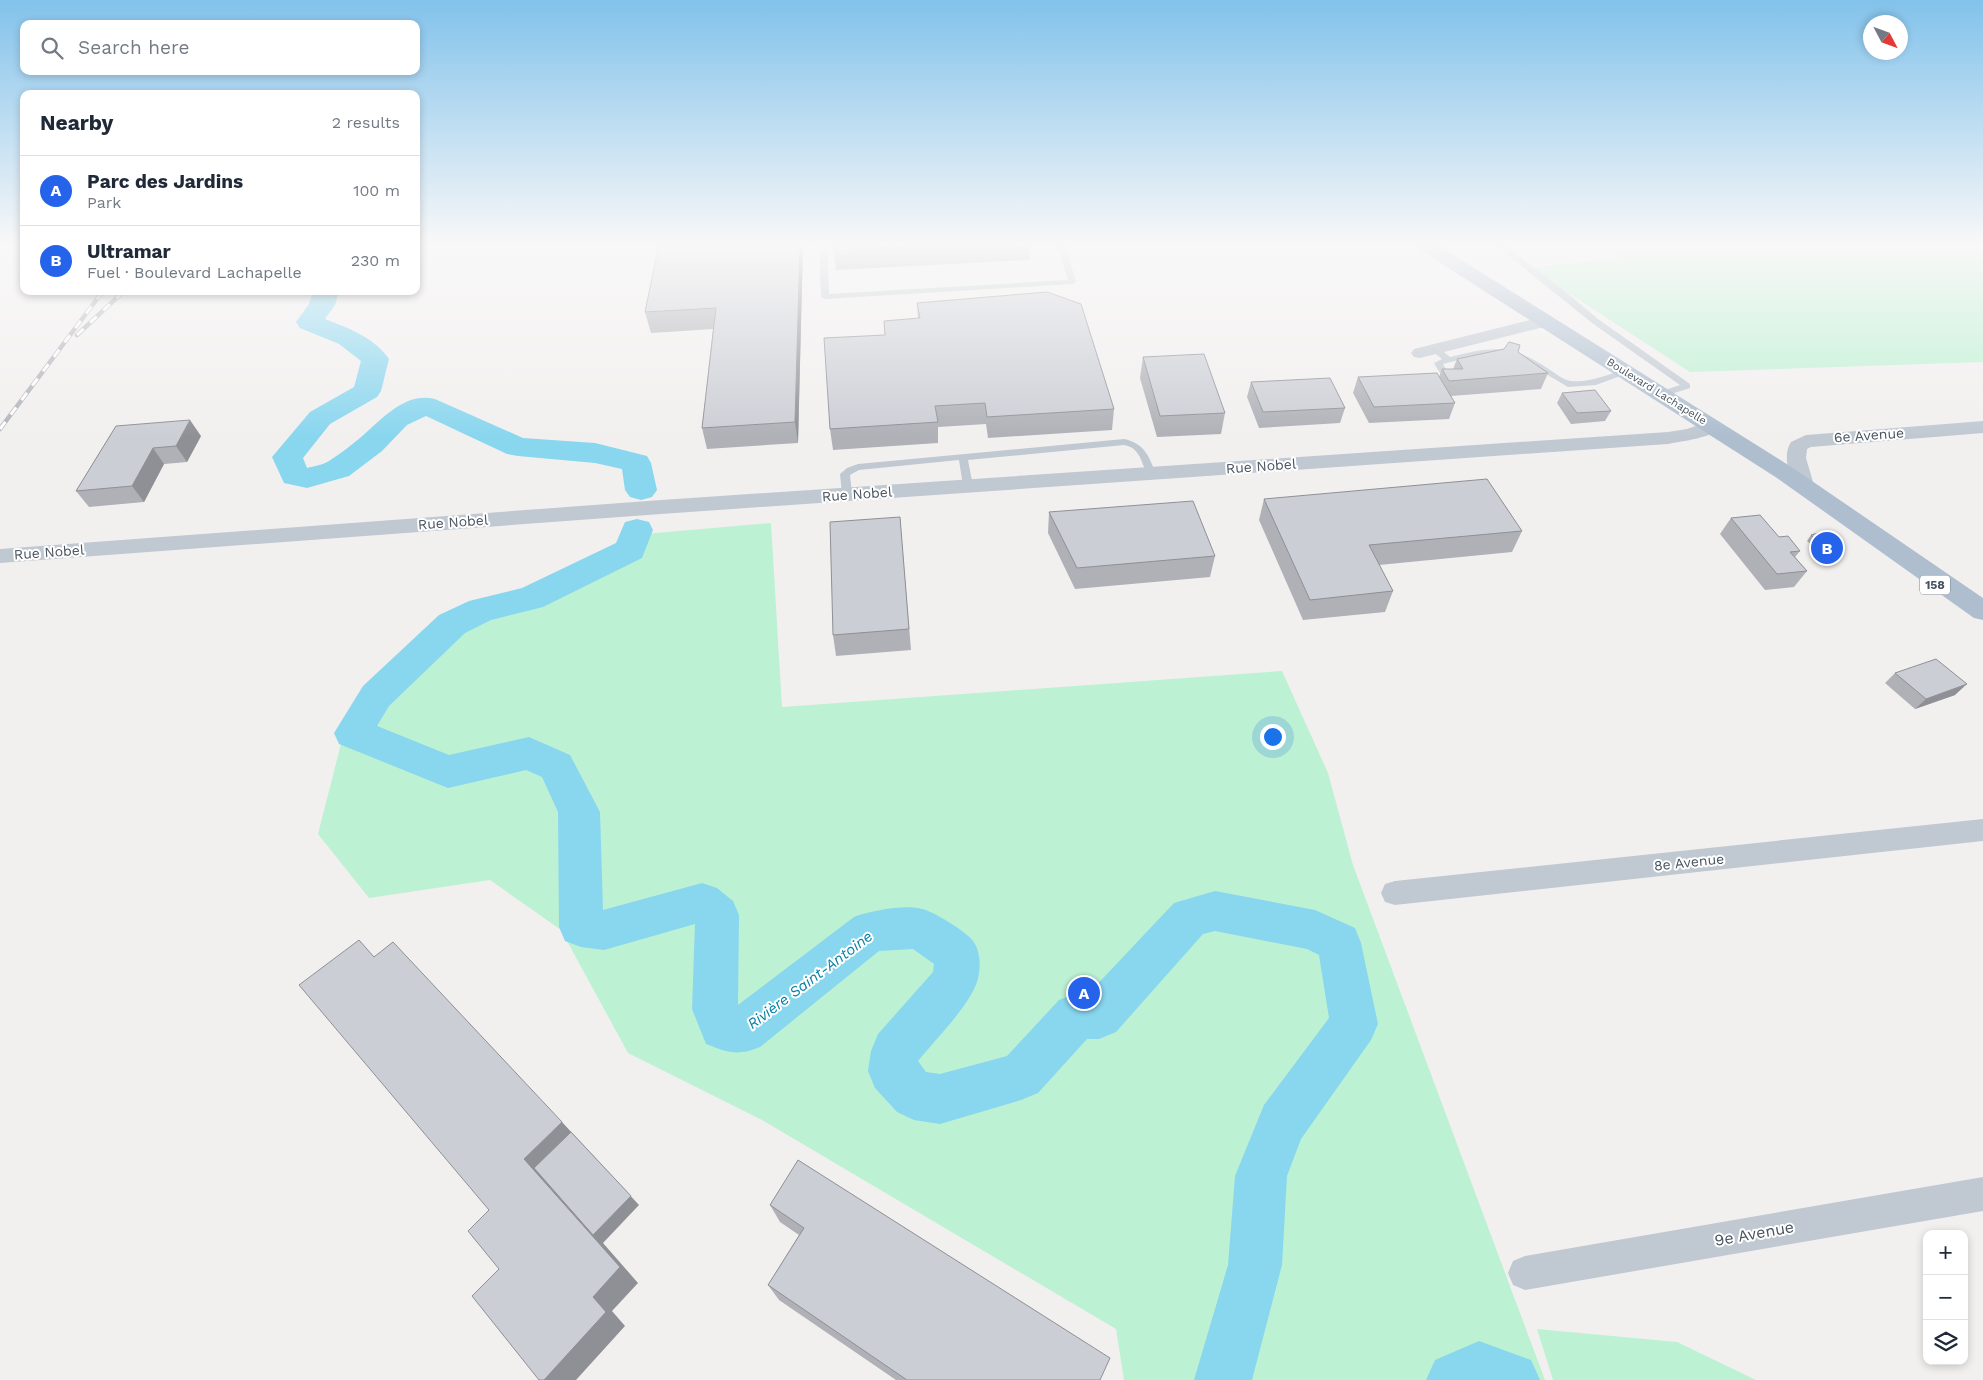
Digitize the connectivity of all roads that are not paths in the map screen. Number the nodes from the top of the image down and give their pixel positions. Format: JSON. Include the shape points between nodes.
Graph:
{"nodes":[{"id":1,"x":1527,"y":308,"type":"edge"},
{"id":2,"x":1580,"y":308,"type":"edge"},
{"id":3,"x":1546,"y":321,"type":"junction"},
{"id":4,"x":1435,"y":355,"type":"junction"},
{"id":5,"x":1627,"y":372,"type":"junction"},
{"id":6,"x":1450,"y":382,"type":"edge"},
{"id":7,"x":1662,"y":394,"type":"junction"},
{"id":8,"x":1713,"y":426,"type":"junction"},
{"id":9,"x":1981,"y":429,"type":"edge"},
{"id":10,"x":963,"y":457,"type":"junction"},
{"id":11,"x":1151,"y":474,"type":"junction"},
{"id":12,"x":1804,"y":485,"type":"junction"},
{"id":13,"x":968,"y":486,"type":"junction"},
{"id":14,"x":847,"y":494,"type":"junction"},
{"id":15,"x":1888,"y":544,"type":"junction"},
{"id":16,"x":0,"y":556,"type":"edge"},
{"id":17,"x":1983,"y":611,"type":"edge"},
{"id":18,"x":1983,"y":626,"type":"edge"},
{"id":19,"x":1983,"y":830,"type":"edge"},
{"id":20,"x":1395,"y":893,"type":"dead end"},
{"id":21,"x":1983,"y":1194,"type":"edge"},
{"id":22,"x":1525,"y":1273,"type":"dead end"}],
"edges":[{"from":1,"to":3,"type":"main road","name":"Boulevard Lachapelle","number":"158"},
{"from":2,"to":7,"type":"lane","via":[[1687,386]]},
{"from":3,"to":4,"type":"street"},
{"from":3,"to":5,"type":"main road","name":"Boulevard Lachapelle","number":"158"},
{"from":4,"to":5,"type":"lane","via":[[1503,352],[1527,359],[1568,384],[1596,382]]},
{"from":4,"to":6,"type":"lane"},
{"from":5,"to":7,"type":"main road","name":"Boulevard Lachapelle","number":"158"},
{"from":7,"to":8,"type":"main road","name":"Boulevard Lachapelle","number":"158"},
{"from":8,"to":11,"type":"street","name":"Rue Nobel","via":[[1668,438]]},
{"from":8,"to":12,"type":"main road","name":"Boulevard Lachapelle","number":"158"},
{"from":9,"to":12,"type":"street","name":"6e Avenue","via":[[1806,440],[1798,446],[1796,458]]},
{"from":10,"to":11,"type":"lane","via":[[1124,442],[1141,449]]},
{"from":10,"to":13,"type":"lane"},
{"from":10,"to":14,"type":"lane","via":[[858,467],[845,474]]},
{"from":11,"to":13,"type":"street","name":"Rue Nobel"},
{"from":12,"to":15,"type":"main road","name":"Boulevard Lachapelle","number":"158"},
{"from":13,"to":14,"type":"street","name":"Rue Nobel"},
{"from":14,"to":16,"type":"street","name":"Rue Nobel"},
{"from":15,"to":17,"type":"main road","name":"Boulevard Lachapelle","number":"158"},
{"from":15,"to":18,"type":"main road","name":"Boulevard Lachapelle","number":"158"},
{"from":19,"to":20,"type":"street","name":"8e Avenue"},
{"from":21,"to":22,"type":"street","name":"9e Avenue"}]}
